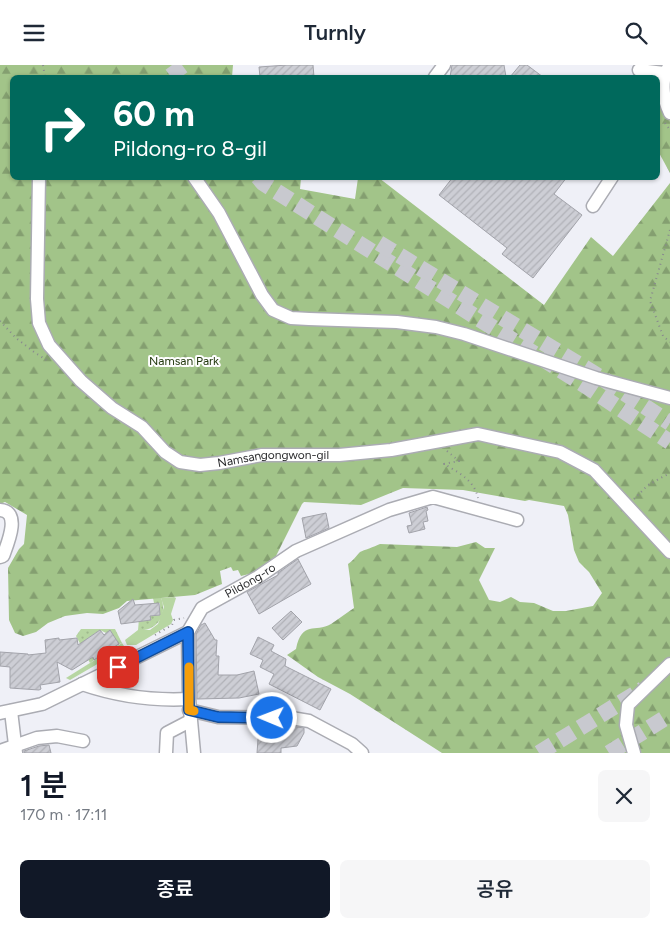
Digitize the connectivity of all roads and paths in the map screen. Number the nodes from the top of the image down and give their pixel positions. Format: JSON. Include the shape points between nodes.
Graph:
{"nodes":[{"id":1,"x":667,"y":67,"type":"edge"},
{"id":2,"x":638,"y":71,"type":"edge"},
{"id":3,"x":670,"y":113,"type":"edge"},
{"id":4,"x":39,"y":180,"type":"edge"},
{"id":5,"x":196,"y":180,"type":"edge"},
{"id":6,"x":610,"y":180,"type":"edge"},
{"id":7,"x":593,"y":206,"type":"dead end"},
{"id":8,"x":670,"y":230,"type":"edge"},
{"id":9,"x":0,"y":321,"type":"edge"},
{"id":10,"x":670,"y":342,"type":"edge"},
{"id":11,"x":60,"y":360,"type":"junction"},
{"id":12,"x":670,"y":398,"type":"edge"},
{"id":13,"x":426,"y":443,"type":"junction"},
{"id":14,"x":670,"y":473,"type":"edge"},
{"id":15,"x":628,"y":505,"type":"junction"},
{"id":16,"x":0,"y":510,"type":"edge"},
{"id":17,"x":480,"y":510,"type":"junction"},
{"id":18,"x":517,"y":520,"type":"dead end"},
{"id":19,"x":670,"y":551,"type":"edge"},
{"id":20,"x":0,"y":557,"type":"edge"},
{"id":21,"x":188,"y":632,"type":"junction"},
{"id":22,"x":670,"y":664,"type":"edge"},
{"id":23,"x":82,"y":684,"type":"junction"},
{"id":24,"x":189,"y":710,"type":"junction"},
{"id":25,"x":6,"y":712,"type":"edge"},
{"id":26,"x":83,"y":741,"type":"dead end"},
{"id":27,"x":15,"y":750,"type":"edge"},
{"id":28,"x":0,"y":751,"type":"edge"},
{"id":29,"x":166,"y":753,"type":"edge"},
{"id":30,"x":194,"y":753,"type":"edge"},
{"id":31,"x":362,"y":753,"type":"edge"},
{"id":32,"x":634,"y":753,"type":"edge"}],
"edges":[{"from":1,"to":2,"type":"street"},
{"from":1,"to":3,"type":"street","via":[[664,90]]},
{"from":4,"to":11,"type":"street","name":"Namsangongwon-gil","via":[[39,323]]},
{"from":5,"to":12,"type":"street","via":[[219,213],[273,311],[292,318],[397,322],[436,327]]},
{"from":6,"to":7,"type":"street"},
{"from":8,"to":10,"type":"path","via":[[650,301],[663,336]]},
{"from":9,"to":11,"type":"path","via":[[34,352],[49,361]]},
{"from":11,"to":13,"type":"street","name":"Namsangongwon-gil","via":[[112,408],[142,427],[165,452],[180,462],[200,465],[262,455],[339,455]]},
{"from":13,"to":15,"type":"street","name":"Namsangongwon-gil","via":[[478,434],[560,452],[594,470]]},
{"from":13,"to":17,"type":"path","via":[[448,451],[459,461],[444,464],[468,481],[477,493]]},
{"from":14,"to":15,"type":"path","via":[[648,485]]},
{"from":15,"to":19,"type":"street","name":"Namsangongwon-gil"},
{"from":16,"to":20,"type":"street","via":[[10,515],[12,533]]},
{"from":17,"to":18,"type":"street","name":"Pildong-ro"},
{"from":17,"to":21,"type":"street","name":"Pildong-ro","via":[[433,497],[389,509],[296,551],[258,577],[202,608]]},
{"from":21,"to":23,"type":"street"},
{"from":21,"to":24,"type":"street"},
{"from":22,"to":32,"type":"street","via":[[628,705],[626,725]]},
{"from":23,"to":24,"type":"street","via":[[107,693],[162,701]]},
{"from":23,"to":25,"type":"street","via":[[42,704]]},
{"from":24,"to":29,"type":"street","via":[[167,733]]},
{"from":24,"to":30,"type":"street"},
{"from":24,"to":31,"type":"street","via":[[218,717],[309,721]]},
{"from":25,"to":27,"type":"street"},
{"from":26,"to":27,"type":"street","via":[[57,735],[37,738]]},
{"from":27,"to":28,"type":"street"}]}
